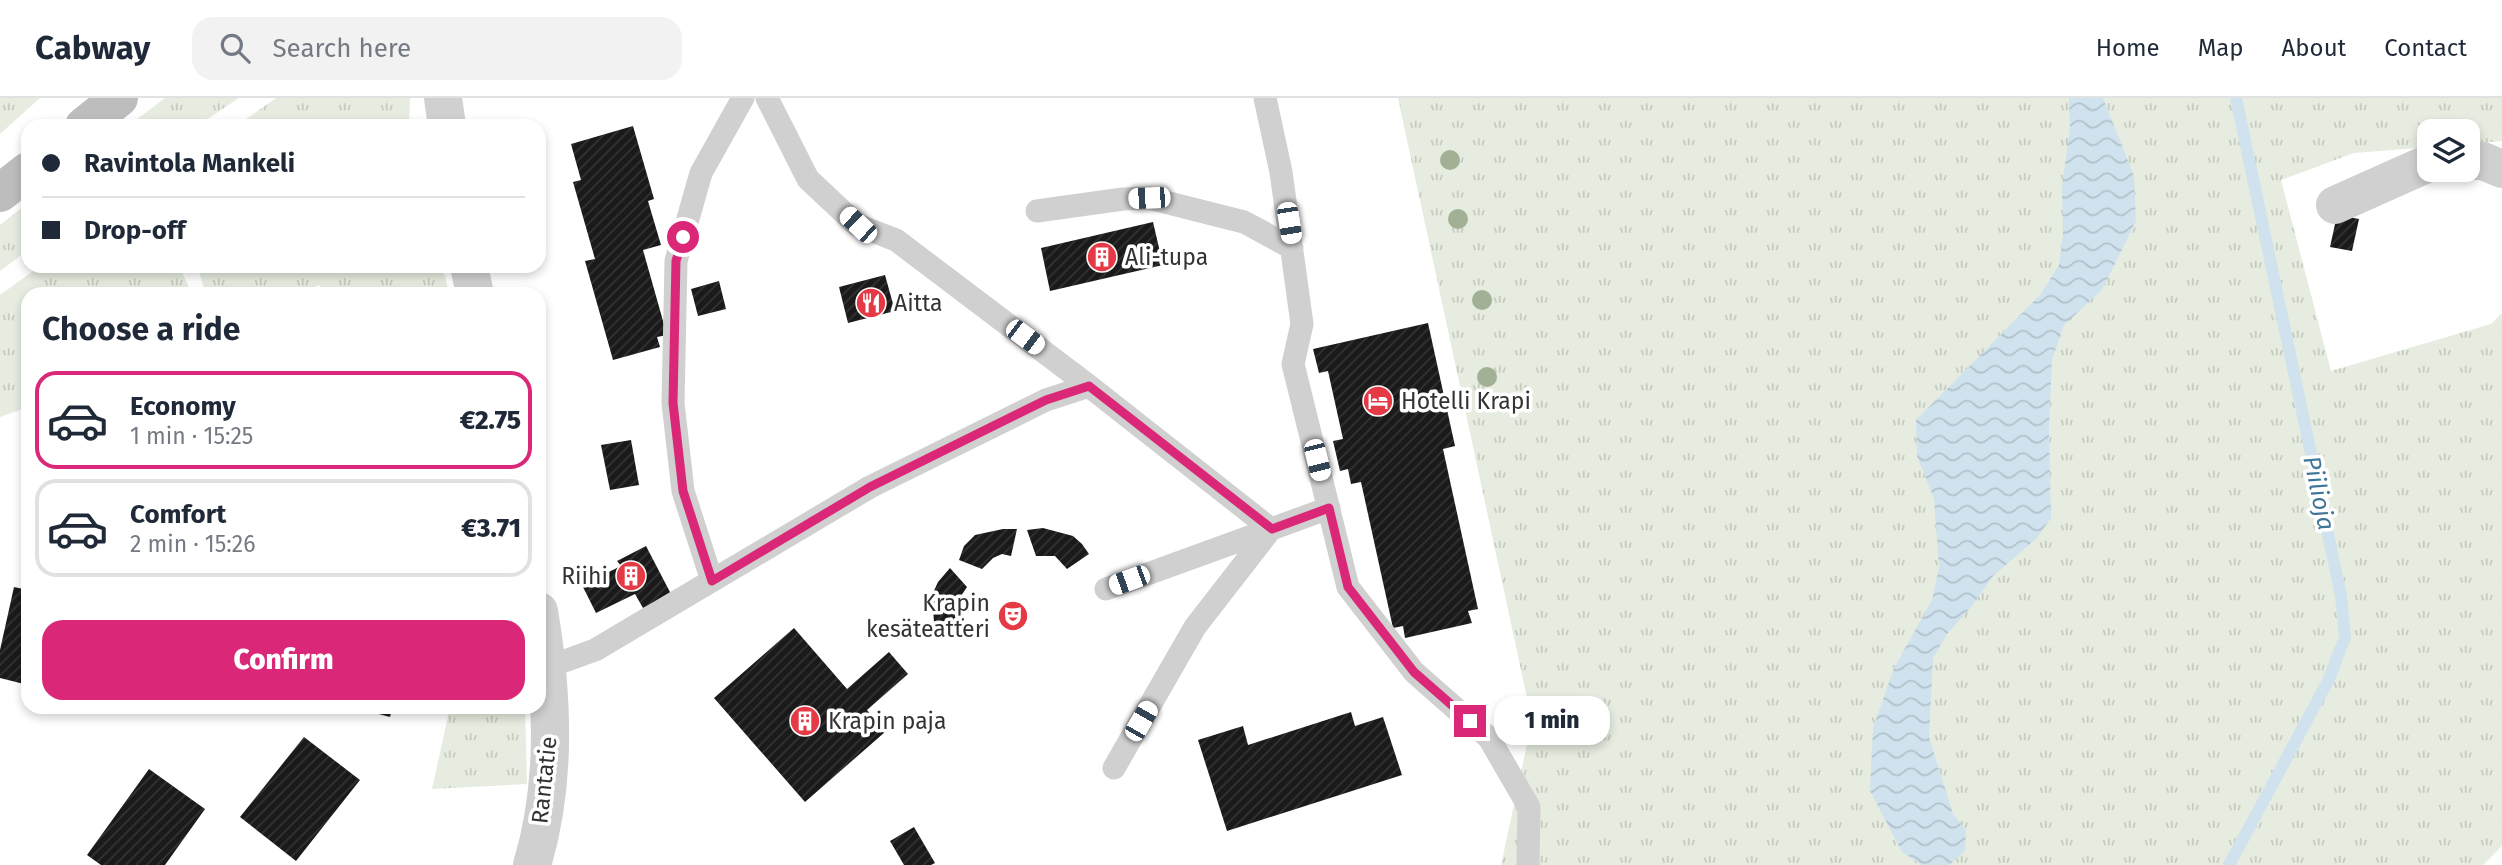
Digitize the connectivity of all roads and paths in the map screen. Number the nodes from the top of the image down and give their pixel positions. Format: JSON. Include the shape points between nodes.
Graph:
{"nodes":[{"id":1,"x":119,"y":98,"type":"edge"},
{"id":2,"x":443,"y":98,"type":"edge"},
{"id":3,"x":743,"y":98,"type":"edge"},
{"id":4,"x":767,"y":98,"type":"edge"},
{"id":5,"x":1265,"y":98,"type":"edge"},
{"id":6,"x":93,"y":119,"type":"edge"},
{"id":7,"x":446,"y":119,"type":"edge"},
{"id":8,"x":2480,"y":161,"type":"edge"},
{"id":9,"x":2417,"y":168,"type":"edge"},
{"id":10,"x":2502,"y":169,"type":"edge"},
{"id":11,"x":21,"y":176,"type":"edge"},
{"id":12,"x":0,"y":193,"type":"edge"},
{"id":13,"x":2335,"y":205,"type":"dead end"},
{"id":14,"x":1037,"y":211,"type":"dead end"},
{"id":15,"x":1292,"y":248,"type":"junction"},
{"id":16,"x":1089,"y":386,"type":"junction"},
{"id":17,"x":1329,"y":508,"type":"junction"},
{"id":18,"x":1272,"y":529,"type":"junction"},
{"id":19,"x":712,"y":581,"type":"junction"},
{"id":20,"x":1106,"y":589,"type":"dead end"},
{"id":21,"x":546,"y":655,"type":"edge"},
{"id":22,"x":548,"y":667,"type":"junction"},
{"id":23,"x":1114,"y":768,"type":"dead end"},
{"id":24,"x":532,"y":865,"type":"edge"},
{"id":25,"x":1528,"y":865,"type":"edge"}],
"edges":[{"from":1,"to":6,"type":"main road"},
{"from":2,"to":7,"type":"street"},
{"from":3,"to":19,"type":"lane","via":[[701,173],[676,261],[674,416],[683,491]]},
{"from":4,"to":16,"type":"lane","via":[[808,179],[858,225],[895,240]]},
{"from":5,"to":15,"type":"lane"},
{"from":8,"to":10,"type":"street"},
{"from":9,"to":13,"type":"street"},
{"from":11,"to":12,"type":"main road"},
{"from":14,"to":15,"type":"lane","via":[[1149,198],[1244,222]]},
{"from":15,"to":17,"type":"lane","via":[[1302,324],[1293,364]]},
{"from":16,"to":18,"type":"lane"},
{"from":16,"to":19,"type":"lane","via":[[1046,400],[870,487]]},
{"from":17,"to":18,"type":"lane"},
{"from":17,"to":25,"type":"lane","via":[[1348,587],[1414,672],[1489,738],[1529,807]]},
{"from":18,"to":20,"type":"lane"},
{"from":18,"to":23,"type":"lane","via":[[1195,627]]},
{"from":19,"to":22,"type":"lane","via":[[595,649]]},
{"from":21,"to":22,"type":"street","name":"Rantatie"},
{"from":22,"to":24,"type":"street","name":"Rantatie","via":[[550,762]]}]}
